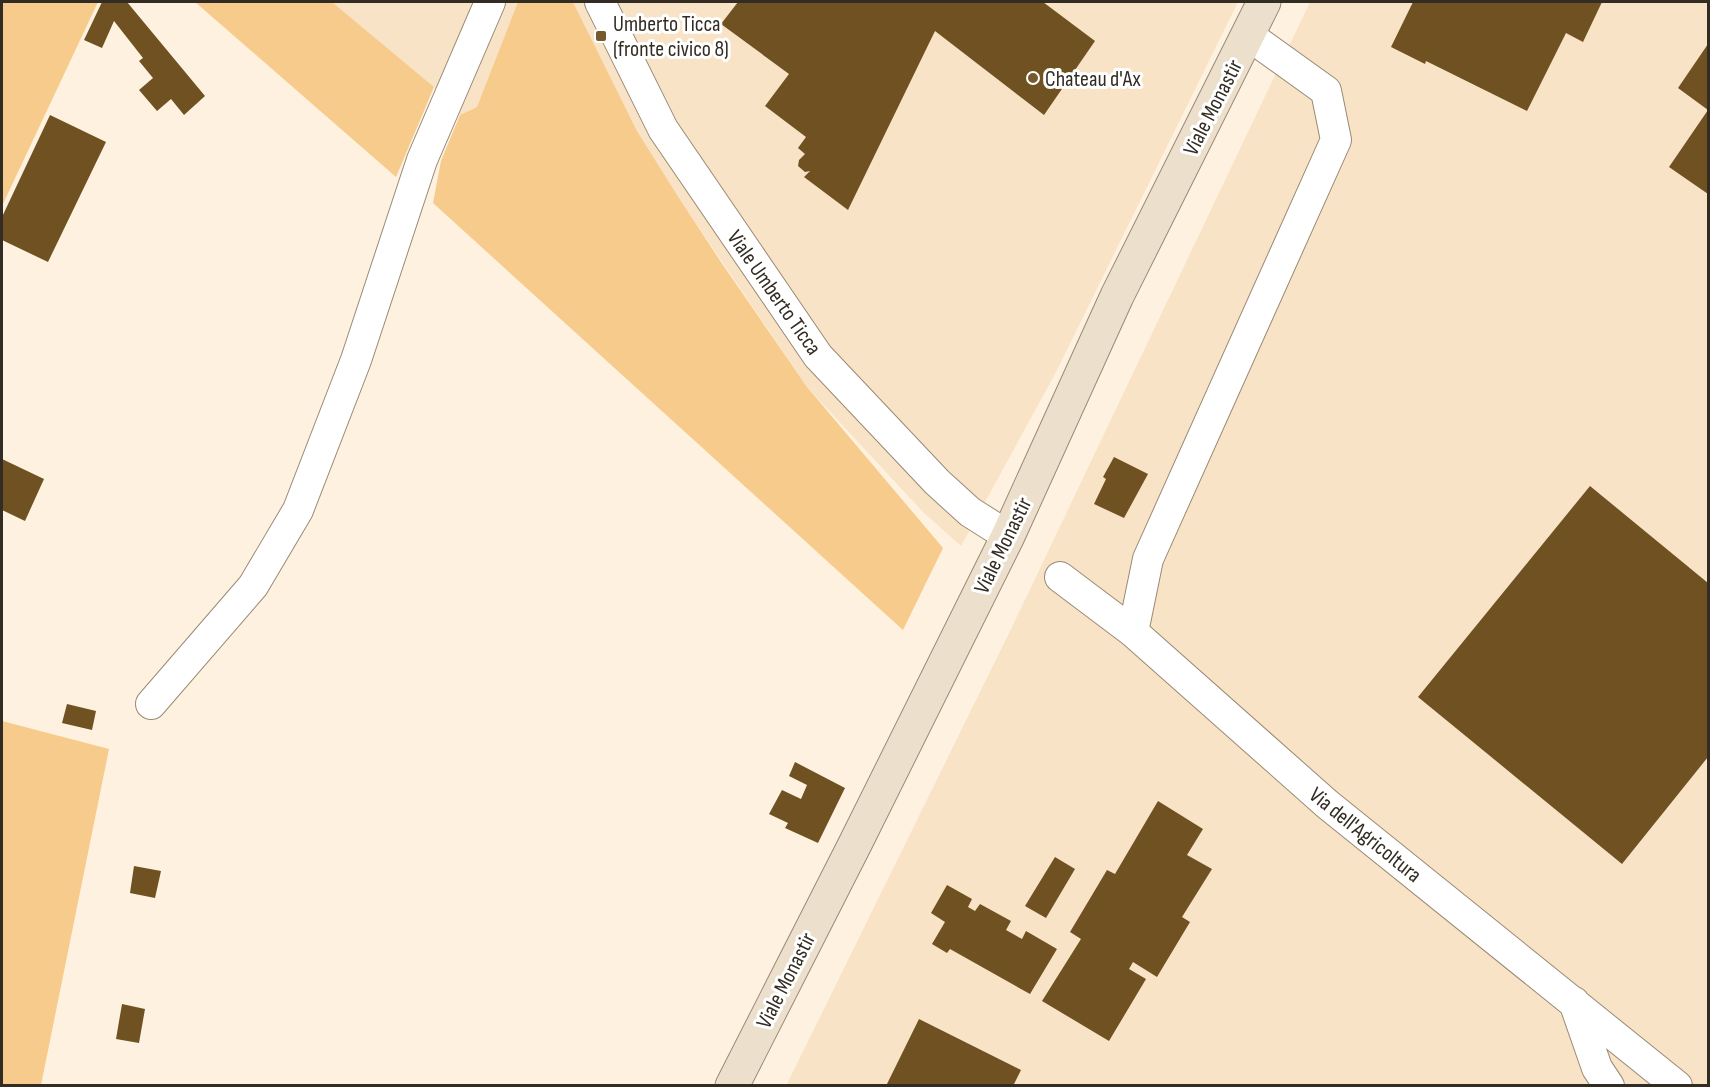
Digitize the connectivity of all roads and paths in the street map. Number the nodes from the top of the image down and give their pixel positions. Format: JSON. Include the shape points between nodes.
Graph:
{"nodes":[{"id":1,"x":490,"y":2,"type":"edge"},
{"id":2,"x":600,"y":2,"type":"edge"},
{"id":3,"x":1264,"y":2,"type":"edge"},
{"id":4,"x":1248,"y":35,"type":"junction"},
{"id":5,"x":1008,"y":536,"type":"junction"},
{"id":6,"x":1060,"y":577,"type":"dead end"},
{"id":7,"x":1133,"y":632,"type":"junction"},
{"id":8,"x":151,"y":704,"type":"dead end"},
{"id":9,"x":1574,"y":1002,"type":"junction"},
{"id":10,"x":732,"y":1086,"type":"edge"},
{"id":11,"x":1609,"y":1086,"type":"edge"},
{"id":12,"x":1677,"y":1086,"type":"edge"}],
"edges":[{"from":1,"to":8,"type":"street","via":[[422,160],[356,360],[298,510],[253,586]]},
{"from":2,"to":5,"type":"street","name":"Viale Umberto Ticca","via":[[663,129],[818,356],[937,482],[970,512]]},
{"from":3,"to":4,"type":"main road","name":"Viale Monastir"},
{"from":4,"to":5,"type":"main road","name":"Viale Monastir","via":[[1117,296]]},
{"from":4,"to":7,"type":"street","via":[[1326,91],[1336,140],[1148,559]]},
{"from":5,"to":10,"type":"main road","name":"Viale Monastir"},
{"from":6,"to":7,"type":"street","name":"Via dell'Agricoltura"},
{"from":7,"to":9,"type":"street","name":"Via dell'Agricoltura","via":[[1328,804]]},
{"from":9,"to":11,"type":"street","via":[[1597,1068]]},
{"from":9,"to":12,"type":"street","name":"Via dell'Agricoltura"}]}
